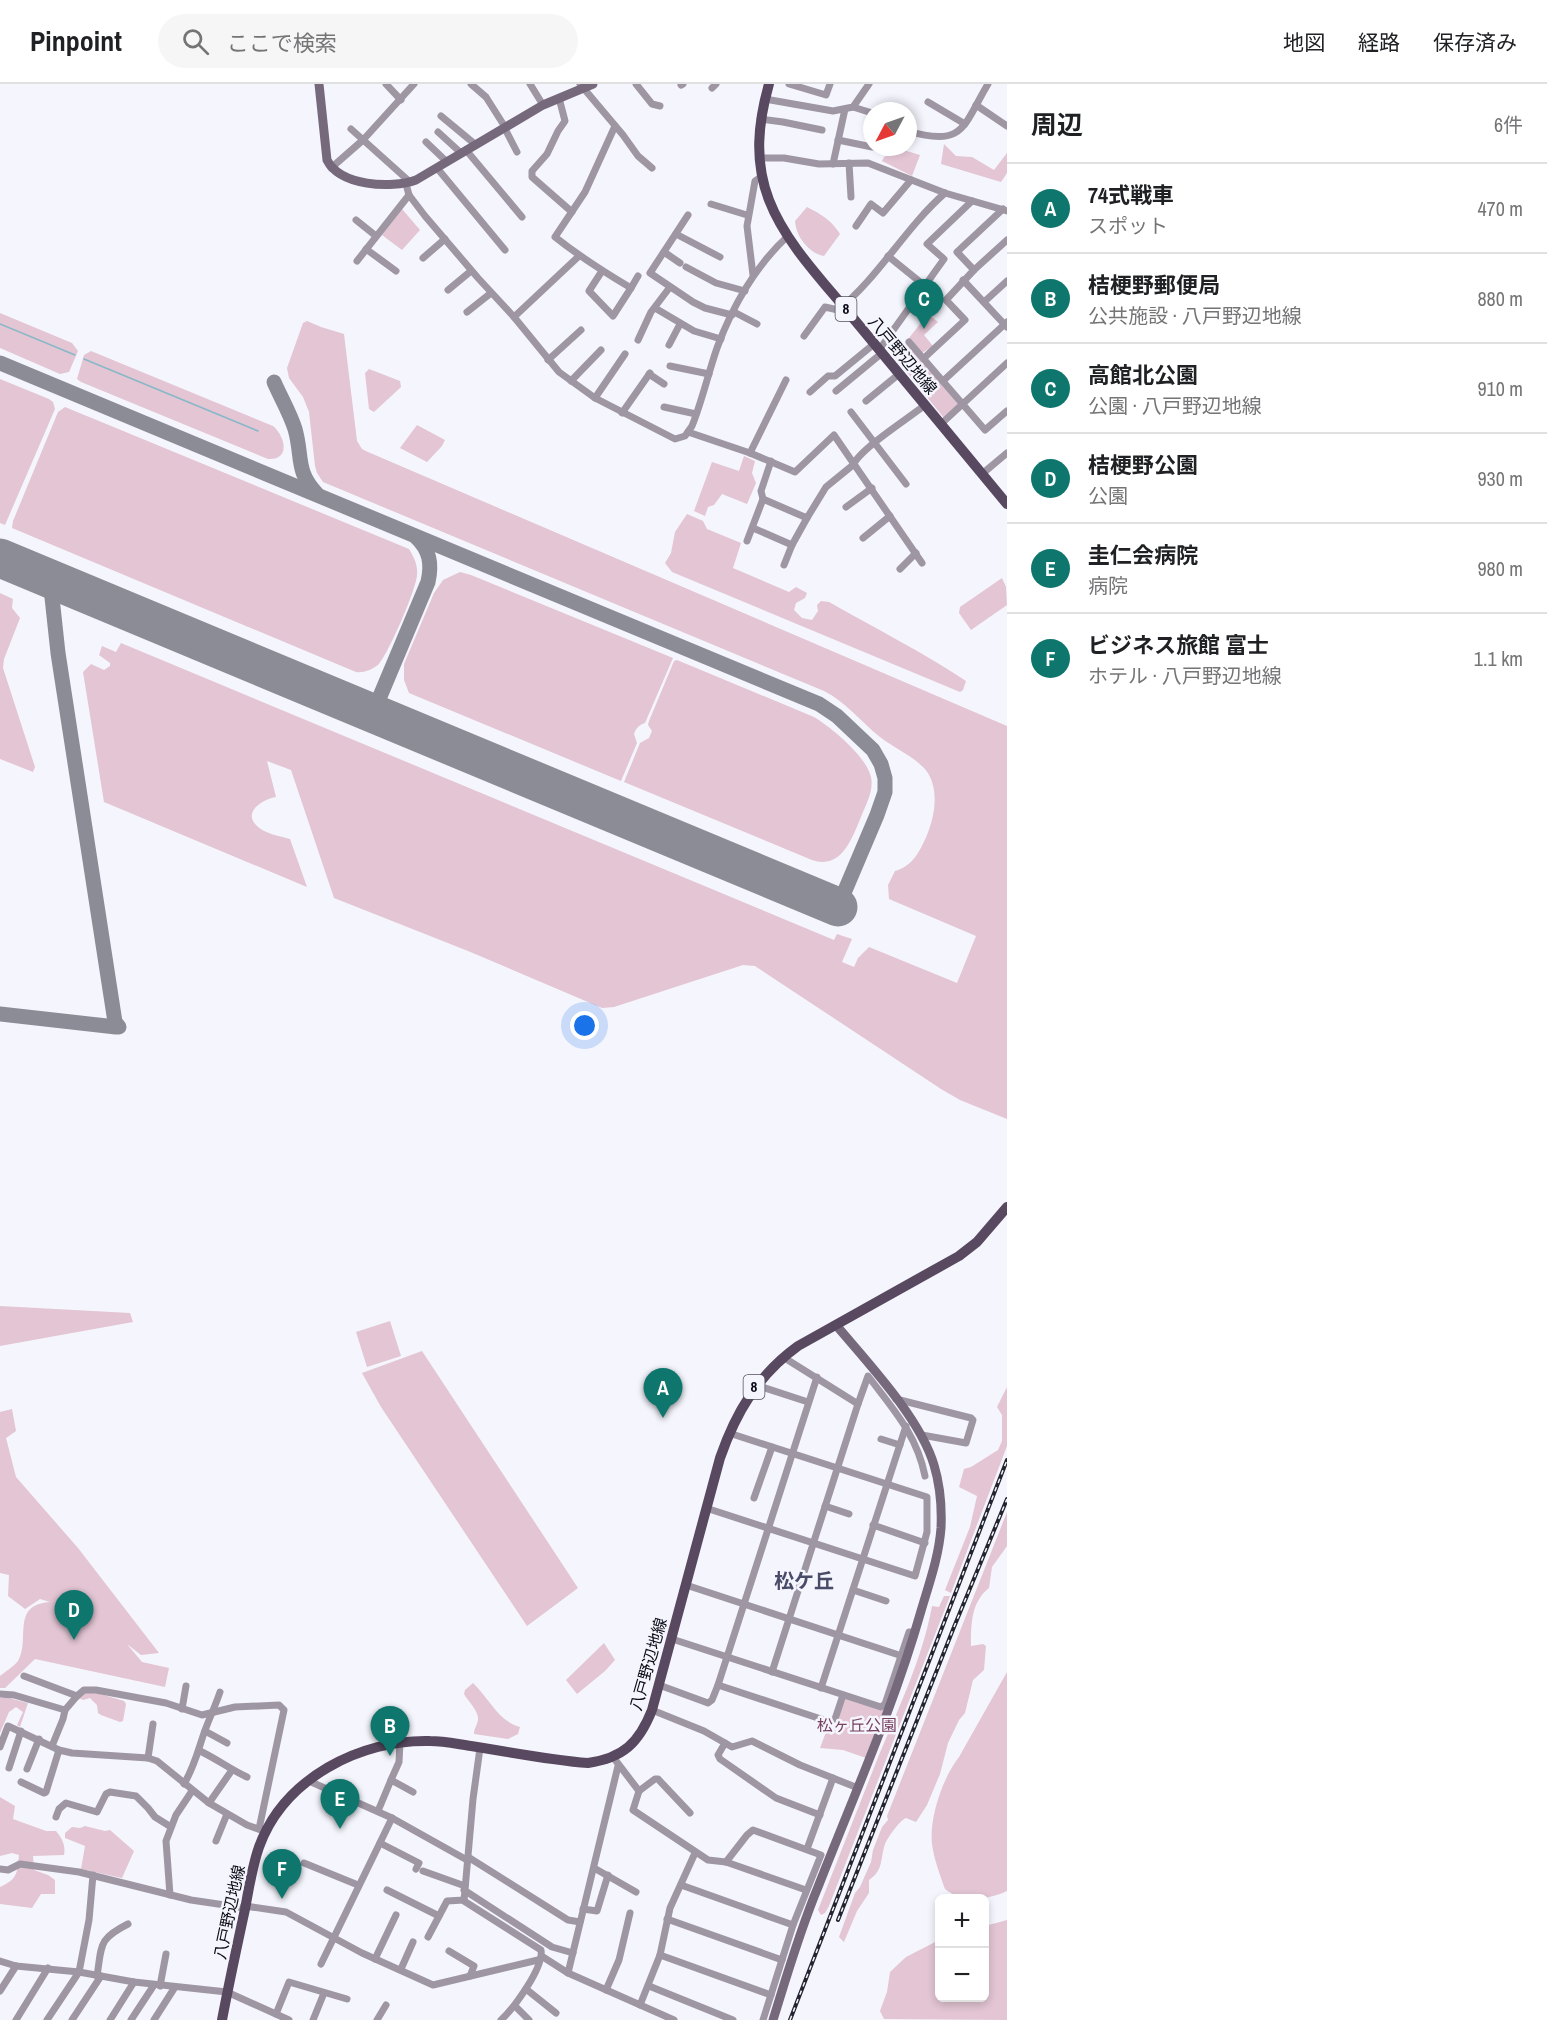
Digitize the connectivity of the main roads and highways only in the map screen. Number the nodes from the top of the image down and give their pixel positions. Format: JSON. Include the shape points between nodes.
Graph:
{"nodes":[{"id":1,"x":769,"y":84,"type":"edge"},
{"id":2,"x":1007,"y":504,"type":"edge"},
{"id":3,"x":1007,"y":1207,"type":"edge"},
{"id":4,"x":221,"y":2018,"type":"edge"}],
"edges":[{"from":1,"to":2,"type":"main road","name":"八戸野辺地線","number":"8","via":[[760,119],[759,158],[768,199],[788,236]]},
{"from":3,"to":4,"type":"main road","name":"八戸野辺地線","number":"8","via":[[984,1235],[959,1256],[812,1337],[783,1357],[756,1385],[729,1433],[652,1710],[639,1736],[616,1762],[572,1762],[433,1741],[400,1742],[352,1755],[323,1770],[289,1799],[263,1830]]}]}
